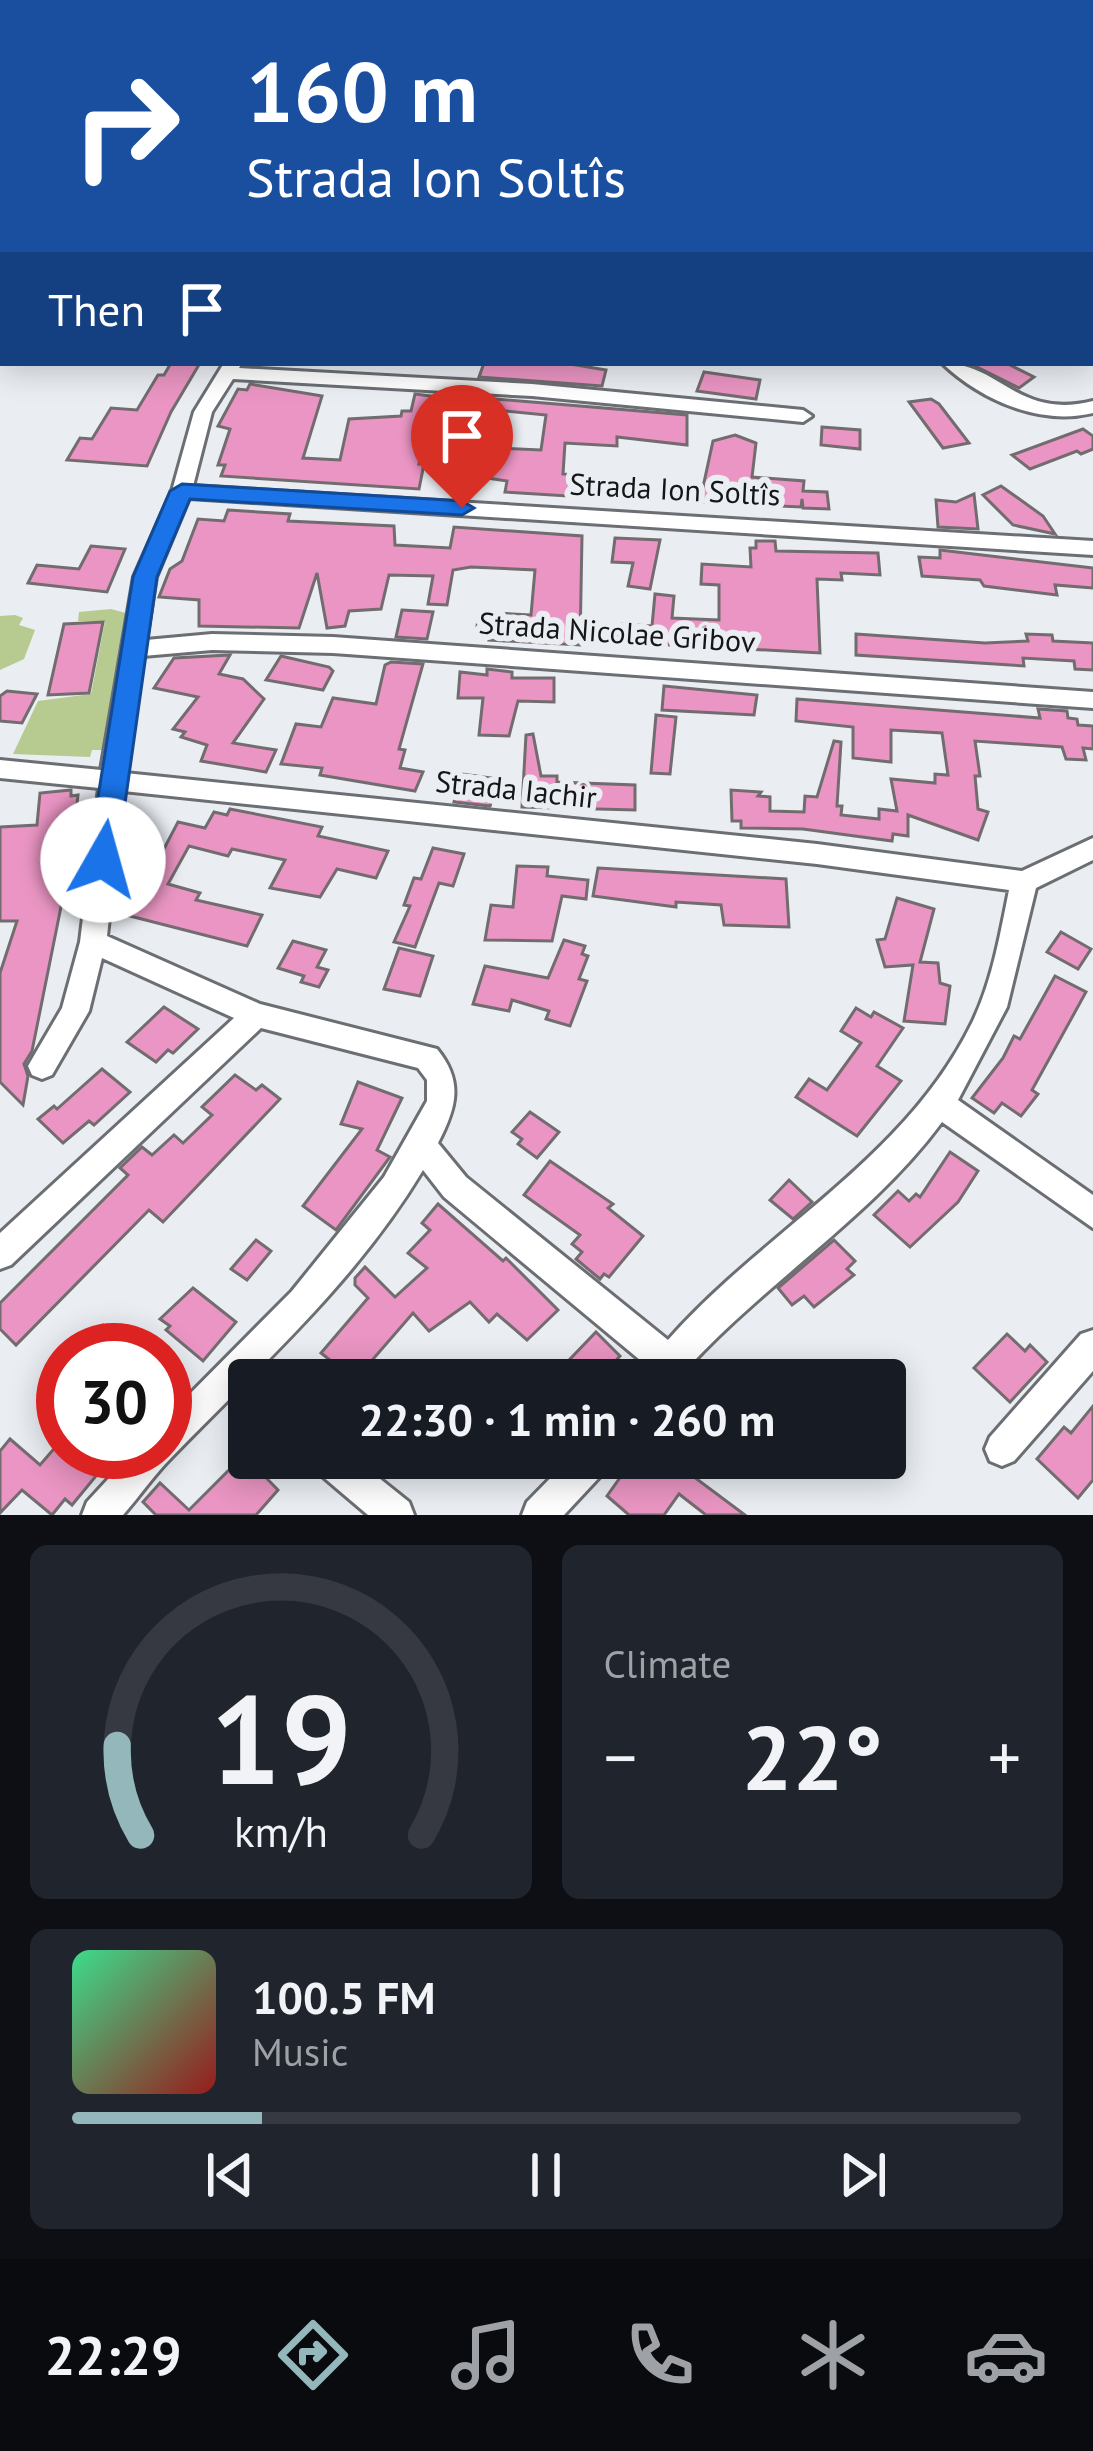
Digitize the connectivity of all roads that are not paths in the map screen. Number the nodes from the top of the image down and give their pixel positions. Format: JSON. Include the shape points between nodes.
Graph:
{"nodes":[{"id":1,"x":541,"y":366,"type":"edge"},
{"id":2,"x":956,"y":366,"type":"edge"},
{"id":3,"x":231,"y":368,"type":"edge"},
{"id":4,"x":532,"y":390,"type":"junction"},
{"id":5,"x":1093,"y":407,"type":"edge"},
{"id":6,"x":803,"y":416,"type":"dead end"},
{"id":7,"x":182,"y":491,"type":"junction"},
{"id":8,"x":1093,"y":548,"type":"edge"},
{"id":9,"x":136,"y":649,"type":"junction"},
{"id":10,"x":1093,"y":700,"type":"edge"},
{"id":11,"x":0,"y":769,"type":"edge"},
{"id":12,"x":112,"y":778,"type":"junction"},
{"id":13,"x":1093,"y":848,"type":"edge"},
{"id":14,"x":1024,"y":882,"type":"junction"},
{"id":15,"x":93,"y":942,"type":"junction"},
{"id":16,"x":256,"y":1015,"type":"junction"},
{"id":17,"x":42,"y":1066,"type":"dead end"},
{"id":18,"x":938,"y":1102,"type":"junction"},
{"id":19,"x":421,"y":1145,"type":"junction"},
{"id":20,"x":1093,"y":1213,"type":"edge"},
{"id":21,"x":0,"y":1254,"type":"edge"},
{"id":22,"x":1093,"y":1346,"type":"edge"},
{"id":23,"x":260,"y":1359,"type":"edge"},
{"id":24,"x":648,"y":1359,"type":"edge"},
{"id":25,"x":674,"y":1359,"type":"edge"},
{"id":26,"x":228,"y":1391,"type":"edge"},
{"id":27,"x":192,"y":1421,"type":"edge"},
{"id":28,"x":1002,"y":1449,"type":"dead end"},
{"id":29,"x":132,"y":1479,"type":"edge"},
{"id":30,"x":352,"y":1479,"type":"edge"},
{"id":31,"x":574,"y":1479,"type":"edge"},
{"id":32,"x":100,"y":1515,"type":"edge"},
{"id":33,"x":395,"y":1515,"type":"edge"},
{"id":34,"x":540,"y":1515,"type":"edge"}],
"edges":[{"from":1,"to":4,"type":"street"},
{"from":2,"to":5,"type":"street","via":[[1048,415]]},
{"from":3,"to":4,"type":"street"},
{"from":3,"to":7,"type":"street","via":[[203,412]]},
{"from":4,"to":6,"type":"street"},
{"from":7,"to":8,"type":"street","name":"Strada Ion Soltîs"},
{"from":7,"to":9,"type":"street","via":[[145,577]]},
{"from":9,"to":10,"type":"street","name":"Strada Nicolae Gribov","via":[[246,643],[516,655]]},
{"from":9,"to":12,"type":"street"},
{"from":11,"to":12,"type":"street","name":"Strada Iachir"},
{"from":12,"to":14,"type":"street","name":"Strada Iachir"},
{"from":12,"to":15,"type":"street"},
{"from":13,"to":14,"type":"street"},
{"from":14,"to":18,"type":"street","via":[[1010,959],[984,1029]]},
{"from":15,"to":16,"type":"street"},
{"from":15,"to":17,"type":"street","via":[[75,1012]]},
{"from":16,"to":19,"type":"street","via":[[428,1058],[446,1086]]},
{"from":16,"to":21,"type":"street"},
{"from":18,"to":20,"type":"street"},
{"from":18,"to":25,"type":"street","via":[[881,1166]]},
{"from":19,"to":23,"type":"street","via":[[380,1216]]},
{"from":19,"to":24,"type":"street","via":[[455,1187]]},
{"from":22,"to":28,"type":"street"},
{"from":26,"to":27,"type":"street"},
{"from":29,"to":32,"type":"street"},
{"from":30,"to":33,"type":"street"},
{"from":31,"to":34,"type":"street"}]}
